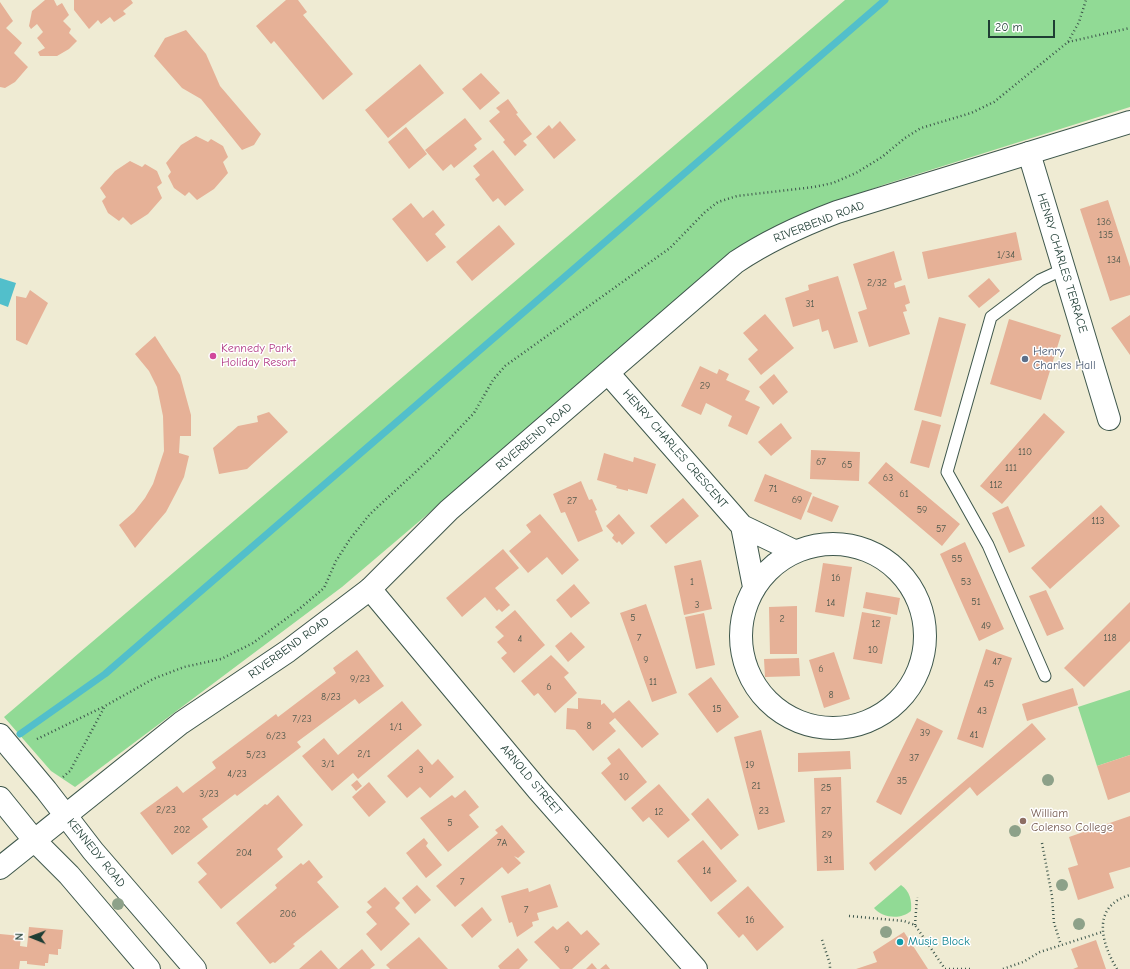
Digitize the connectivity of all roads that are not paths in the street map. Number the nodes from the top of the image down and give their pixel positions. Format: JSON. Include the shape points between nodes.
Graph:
{"nodes":[{"id":1,"x":1130,"y":122,"type":"edge"},
{"id":2,"x":1029,"y":153,"type":"junction"},
{"id":3,"x":1064,"y":269,"type":"junction"},
{"id":4,"x":608,"y":373,"type":"junction"},
{"id":5,"x":1110,"y":419,"type":"dead end"},
{"id":6,"x":742,"y":526,"type":"junction"},
{"id":7,"x":794,"y":551,"type":"junction"},
{"id":8,"x":754,"y":586,"type":"junction"},
{"id":9,"x":370,"y":589,"type":"junction"},
{"id":10,"x":1045,"y":676,"type":"dead end"},
{"id":11,"x":0,"y":735,"type":"edge"},
{"id":12,"x":0,"y":798,"type":"edge"},
{"id":13,"x":67,"y":816,"type":"junction"},
{"id":14,"x":34,"y":840,"type":"junction"},
{"id":15,"x":0,"y":868,"type":"edge"},
{"id":16,"x":149,"y":969,"type":"edge"},
{"id":17,"x":195,"y":969,"type":"edge"},
{"id":18,"x":696,"y":969,"type":"edge"}],
"edges":[{"from":1,"to":2,"type":"main road","name":"RIVERBEND ROAD"},
{"from":2,"to":3,"type":"main road","name":"HENRY CHARLES TERRACE"},
{"from":2,"to":4,"type":"main road","name":"RIVERBEND ROAD","via":[[837,212],[766,242],[736,262]]},
{"from":3,"to":5,"type":"main road","name":"HENRY CHARLES TERRACE"},
{"from":3,"to":10,"type":"lane","via":[[1040,280],[991,318],[947,472],[988,545]]},
{"from":4,"to":6,"type":"main road","name":"HENRY CHARLES CRESCENT"},
{"from":4,"to":9,"type":"main road","name":"RIVERBEND ROAD","via":[[449,510]]},
{"from":6,"to":7,"type":"main road","name":"HENRY CHARLES CRESCENT"},
{"from":6,"to":8,"type":"main road","name":"HENRY CHARLES CRESCENT"},
{"from":7,"to":8,"type":"main road","via":[[769,568]]},
{"from":7,"to":8,"type":"main road","via":[[822,544],[858,546],[878,555],[896,568],[910,585],[920,605],[925,626],[924,648],[915,676],[894,705],[876,718],[856,726],[834,728],[812,726],[791,718],[773,706],[758,690],[747,671],[741,650],[741,628],[745,607]]},
{"from":9,"to":13,"type":"main road","name":"RIVERBEND ROAD","via":[[288,651],[181,723]]},
{"from":9,"to":18,"type":"main road","name":"ARNOLD STREET","via":[[538,790]]},
{"from":11,"to":13,"type":"main road","name":"KENNEDY ROAD"},
{"from":12,"to":14,"type":"main road"},
{"from":13,"to":14,"type":"main road","name":"RIVERBEND ROAD"},
{"from":13,"to":17,"type":"main road","name":"KENNEDY ROAD","via":[[93,851]]},
{"from":14,"to":15,"type":"main road","name":"RIVERBEND ROAD"},
{"from":14,"to":16,"type":"main road"}]}
